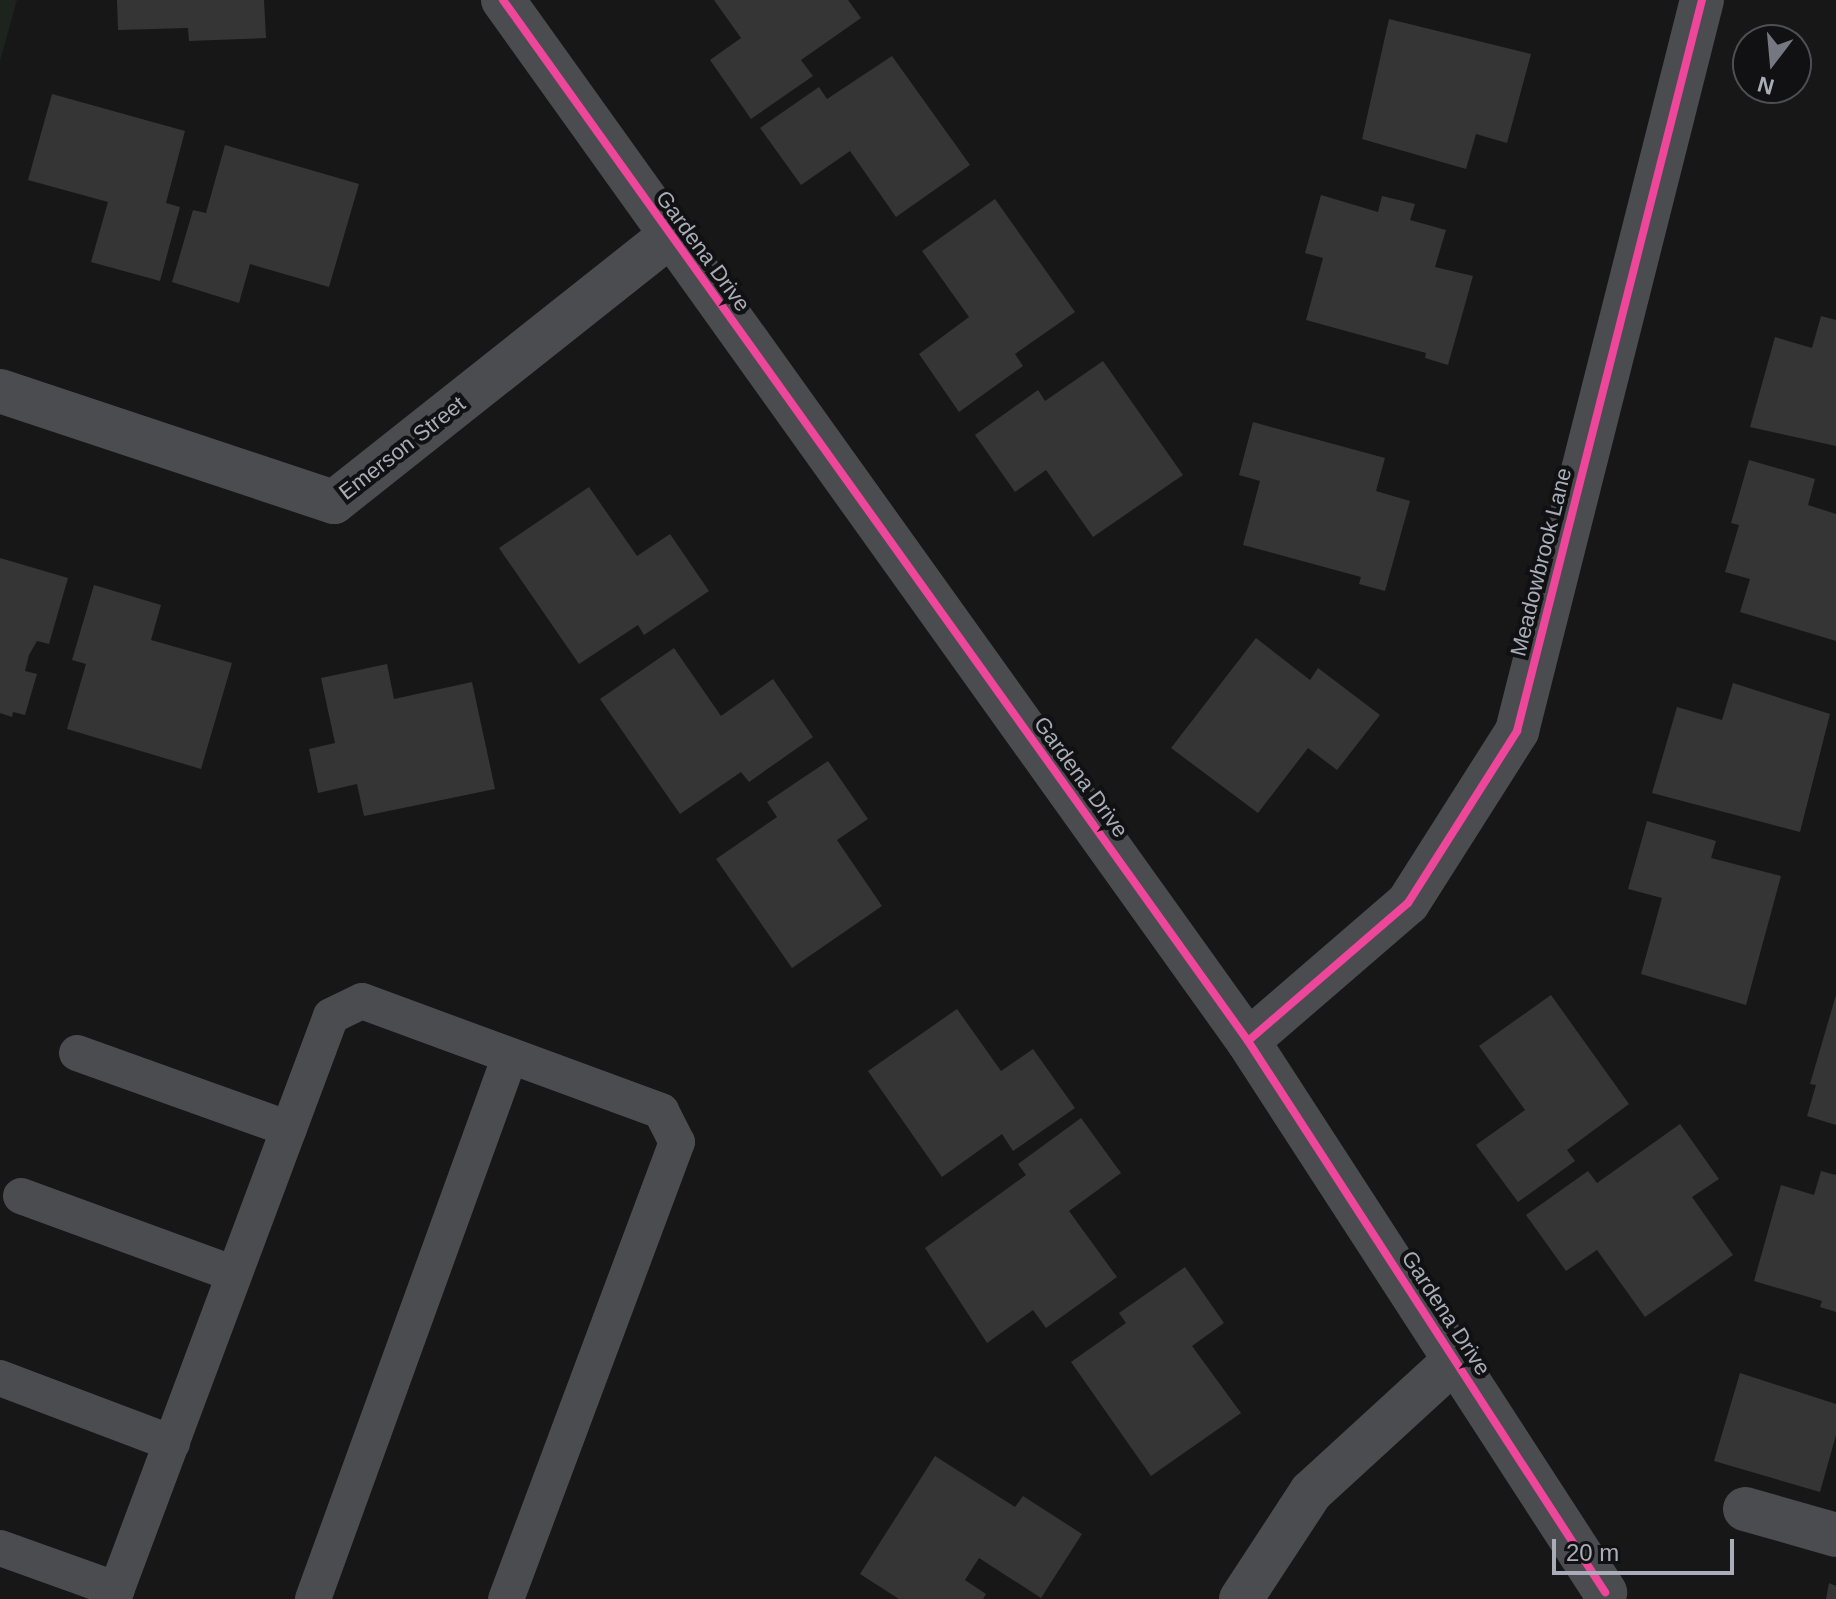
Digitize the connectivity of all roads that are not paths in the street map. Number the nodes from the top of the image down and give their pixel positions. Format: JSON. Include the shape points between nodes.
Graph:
{"nodes":[{"id":1,"x":503,"y":0,"type":"edge"},
{"id":2,"x":1702,"y":0,"type":"edge"},
{"id":3,"x":670,"y":236,"type":"junction"},
{"id":4,"x":0,"y":391,"type":"edge"},
{"id":5,"x":1248,"y":1041,"type":"junction"},
{"id":6,"x":77,"y":1053,"type":"dead end"},
{"id":7,"x":510,"y":1056,"type":"junction"},
{"id":8,"x":289,"y":1129,"type":"junction"},
{"id":9,"x":21,"y":1196,"type":"dead end"},
{"id":10,"x":234,"y":1274,"type":"junction"},
{"id":11,"x":1455,"y":1360,"type":"junction"},
{"id":12,"x":0,"y":1378,"type":"edge"},
{"id":13,"x":172,"y":1443,"type":"junction"},
{"id":14,"x":1745,"y":1509,"type":"dead end"},
{"id":15,"x":1836,"y":1535,"type":"edge"},
{"id":16,"x":0,"y":1548,"type":"edge"},
{"id":17,"x":1605,"y":1592,"type":"dead end"},
{"id":18,"x":115,"y":1594,"type":"edge"},
{"id":19,"x":313,"y":1599,"type":"edge"},
{"id":20,"x":506,"y":1599,"type":"edge"},
{"id":21,"x":1241,"y":1599,"type":"edge"}],
"edges":[{"from":1,"to":3,"type":"street","name":"Gardena Drive"},
{"from":2,"to":5,"type":"street","name":"Meadowbrook Lane","via":[[1517,731],[1408,903]]},
{"from":3,"to":4,"type":"street","name":"Emerson Street","via":[[334,502]]},
{"from":3,"to":5,"type":"street","name":"Gardena Drive"},
{"from":5,"to":11,"type":"street","name":"Gardena Drive"},
{"from":6,"to":8,"type":"lane"},
{"from":7,"to":8,"type":"lane","via":[[362,1001],[331,1016]]},
{"from":7,"to":19,"type":"lane"},
{"from":7,"to":20,"type":"lane","via":[[661,1111],[677,1142]]},
{"from":8,"to":10,"type":"lane"},
{"from":9,"to":10,"type":"lane"},
{"from":10,"to":13,"type":"lane"},
{"from":11,"to":17,"type":"street","name":"Gardena Drive"},
{"from":11,"to":21,"type":"street","via":[[1311,1492]]},
{"from":12,"to":13,"type":"lane"},
{"from":13,"to":18,"type":"lane"},
{"from":14,"to":15,"type":"street"},
{"from":16,"to":18,"type":"lane"}]}
